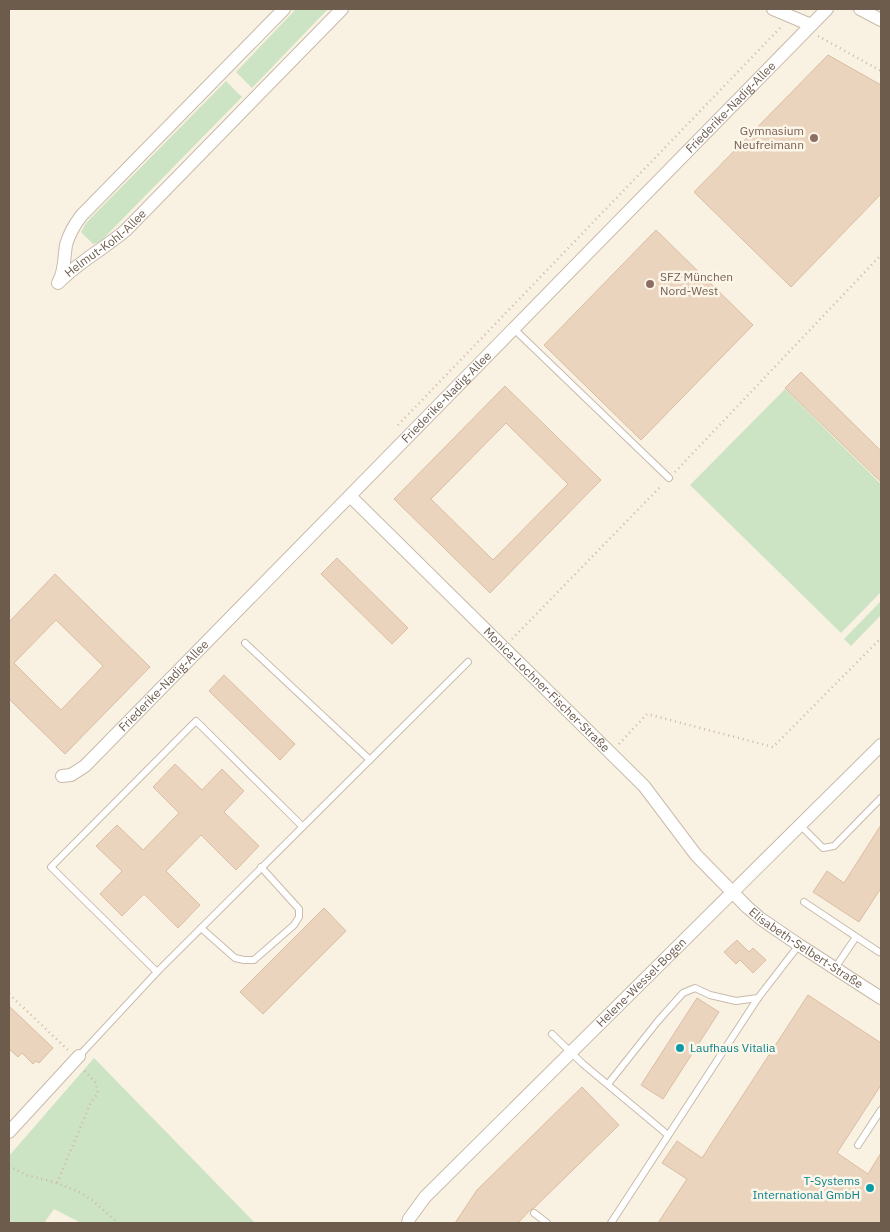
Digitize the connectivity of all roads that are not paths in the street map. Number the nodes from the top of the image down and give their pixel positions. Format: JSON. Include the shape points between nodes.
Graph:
{"nodes":[{"id":1,"x":284,"y":9,"type":"edge"},
{"id":2,"x":342,"y":9,"type":"edge"},
{"id":3,"x":773,"y":9,"type":"edge"},
{"id":4,"x":827,"y":9,"type":"edge"},
{"id":5,"x":860,"y":9,"type":"edge"},
{"id":6,"x":881,"y":20,"type":"edge"},
{"id":7,"x":810,"y":27,"type":"junction"},
{"id":8,"x":514,"y":329,"type":"junction"},
{"id":9,"x":669,"y":478,"type":"road end"},
{"id":10,"x":350,"y":496,"type":"junction"},
{"id":11,"x":245,"y":643,"type":"dead end"},
{"id":12,"x":468,"y":662,"type":"dead end"},
{"id":13,"x":881,"y":745,"type":"edge"},
{"id":14,"x":370,"y":760,"type":"junction"},
{"id":15,"x":62,"y":776,"type":"dead end"},
{"id":16,"x":881,"y":798,"type":"edge"},
{"id":17,"x":800,"y":825,"type":"junction"},
{"id":18,"x":302,"y":826,"type":"junction"},
{"id":19,"x":262,"y":867,"type":"junction"},
{"id":20,"x":732,"y":893,"type":"junction"},
{"id":21,"x":804,"y":902,"type":"dead end"},
{"id":22,"x":201,"y":928,"type":"junction"},
{"id":23,"x":856,"y":937,"type":"junction"},
{"id":24,"x":799,"y":945,"type":"junction"},
{"id":25,"x":879,"y":952,"type":"dead end"},
{"id":26,"x":835,"y":968,"type":"junction"},
{"id":27,"x":157,"y":972,"type":"junction"},
{"id":28,"x":758,"y":998,"type":"junction"},
{"id":29,"x":881,"y":998,"type":"edge"},
{"id":30,"x":552,"y":1034,"type":"dead end"},
{"id":31,"x":571,"y":1052,"type":"junction"},
{"id":32,"x":77,"y":1058,"type":"joint"},
{"id":33,"x":608,"y":1084,"type":"junction"},
{"id":34,"x":881,"y":1110,"type":"edge"},
{"id":35,"x":9,"y":1132,"type":"edge"},
{"id":36,"x":668,"y":1136,"type":"junction"},
{"id":37,"x":858,"y":1145,"type":"dead end"},
{"id":38,"x":534,"y":1213,"type":"dead end"},
{"id":39,"x":408,"y":1223,"type":"edge"},
{"id":40,"x":546,"y":1223,"type":"edge"},
{"id":41,"x":611,"y":1223,"type":"edge"}],
"edges":[{"from":1,"to":2,"type":"street","name":"Helmut-Kohl-Allee","via":[[81,216],[66,244],[58,283],[79,263],[126,230]]},
{"from":3,"to":7,"type":"street"},
{"from":4,"to":7,"type":"street","name":"Friederike-Nadig-Allee"},
{"from":5,"to":6,"type":"street"},
{"from":7,"to":8,"type":"street","name":"Friederike-Nadig-Allee"},
{"from":8,"to":9,"type":"lane"},
{"from":8,"to":10,"type":"street","name":"Friederike-Nadig-Allee"},
{"from":10,"to":15,"type":"street","name":"Friederike-Nadig-Allee","via":[[85,766],[71,775]]},
{"from":10,"to":20,"type":"street","name":"Monica-Lochner-Fischer-Straße","via":[[611,752],[652,795],[696,855]]},
{"from":11,"to":14,"type":"lane"},
{"from":12,"to":14,"type":"lane"},
{"from":13,"to":17,"type":"street","name":"Helene-Wessel-Bogen"},
{"from":14,"to":18,"type":"lane"},
{"from":16,"to":17,"type":"lane","via":[[834,846],[824,848]]},
{"from":17,"to":20,"type":"street","name":"Helene-Wessel-Bogen"},
{"from":18,"to":19,"type":"lane"},
{"from":18,"to":27,"type":"lane","via":[[196,721],[182,734],[51,867]]},
{"from":19,"to":22,"type":"lane"},
{"from":19,"to":22,"type":"lane","via":[[299,909],[294,925],[254,960],[235,958]]},
{"from":20,"to":24,"type":"street","name":"Elisabeth-Selbert-Straße","via":[[761,919]]},
{"from":20,"to":31,"type":"street","name":"Helene-Wessel-Bogen"},
{"from":21,"to":23,"type":"lane"},
{"from":22,"to":27,"type":"lane"},
{"from":23,"to":25,"type":"lane"},
{"from":23,"to":26,"type":"lane"},
{"from":24,"to":26,"type":"street","name":"Elisabeth-Selbert-Straße"},
{"from":24,"to":28,"type":"lane"},
{"from":26,"to":29,"type":"street","name":"Elisabeth-Selbert-Straße"},
{"from":27,"to":32,"type":"lane"},
{"from":28,"to":33,"type":"lane","via":[[736,1001],[695,988],[683,993]]},
{"from":28,"to":36,"type":"lane"},
{"from":30,"to":31,"type":"lane"},
{"from":31,"to":33,"type":"lane"},
{"from":31,"to":39,"type":"street","name":"Helene-Wessel-Bogen","via":[[425,1197]]},
{"from":32,"to":35,"type":"street"},
{"from":33,"to":36,"type":"lane"},
{"from":34,"to":37,"type":"lane"},
{"from":36,"to":41,"type":"lane"},
{"from":38,"to":40,"type":"lane"}]}
